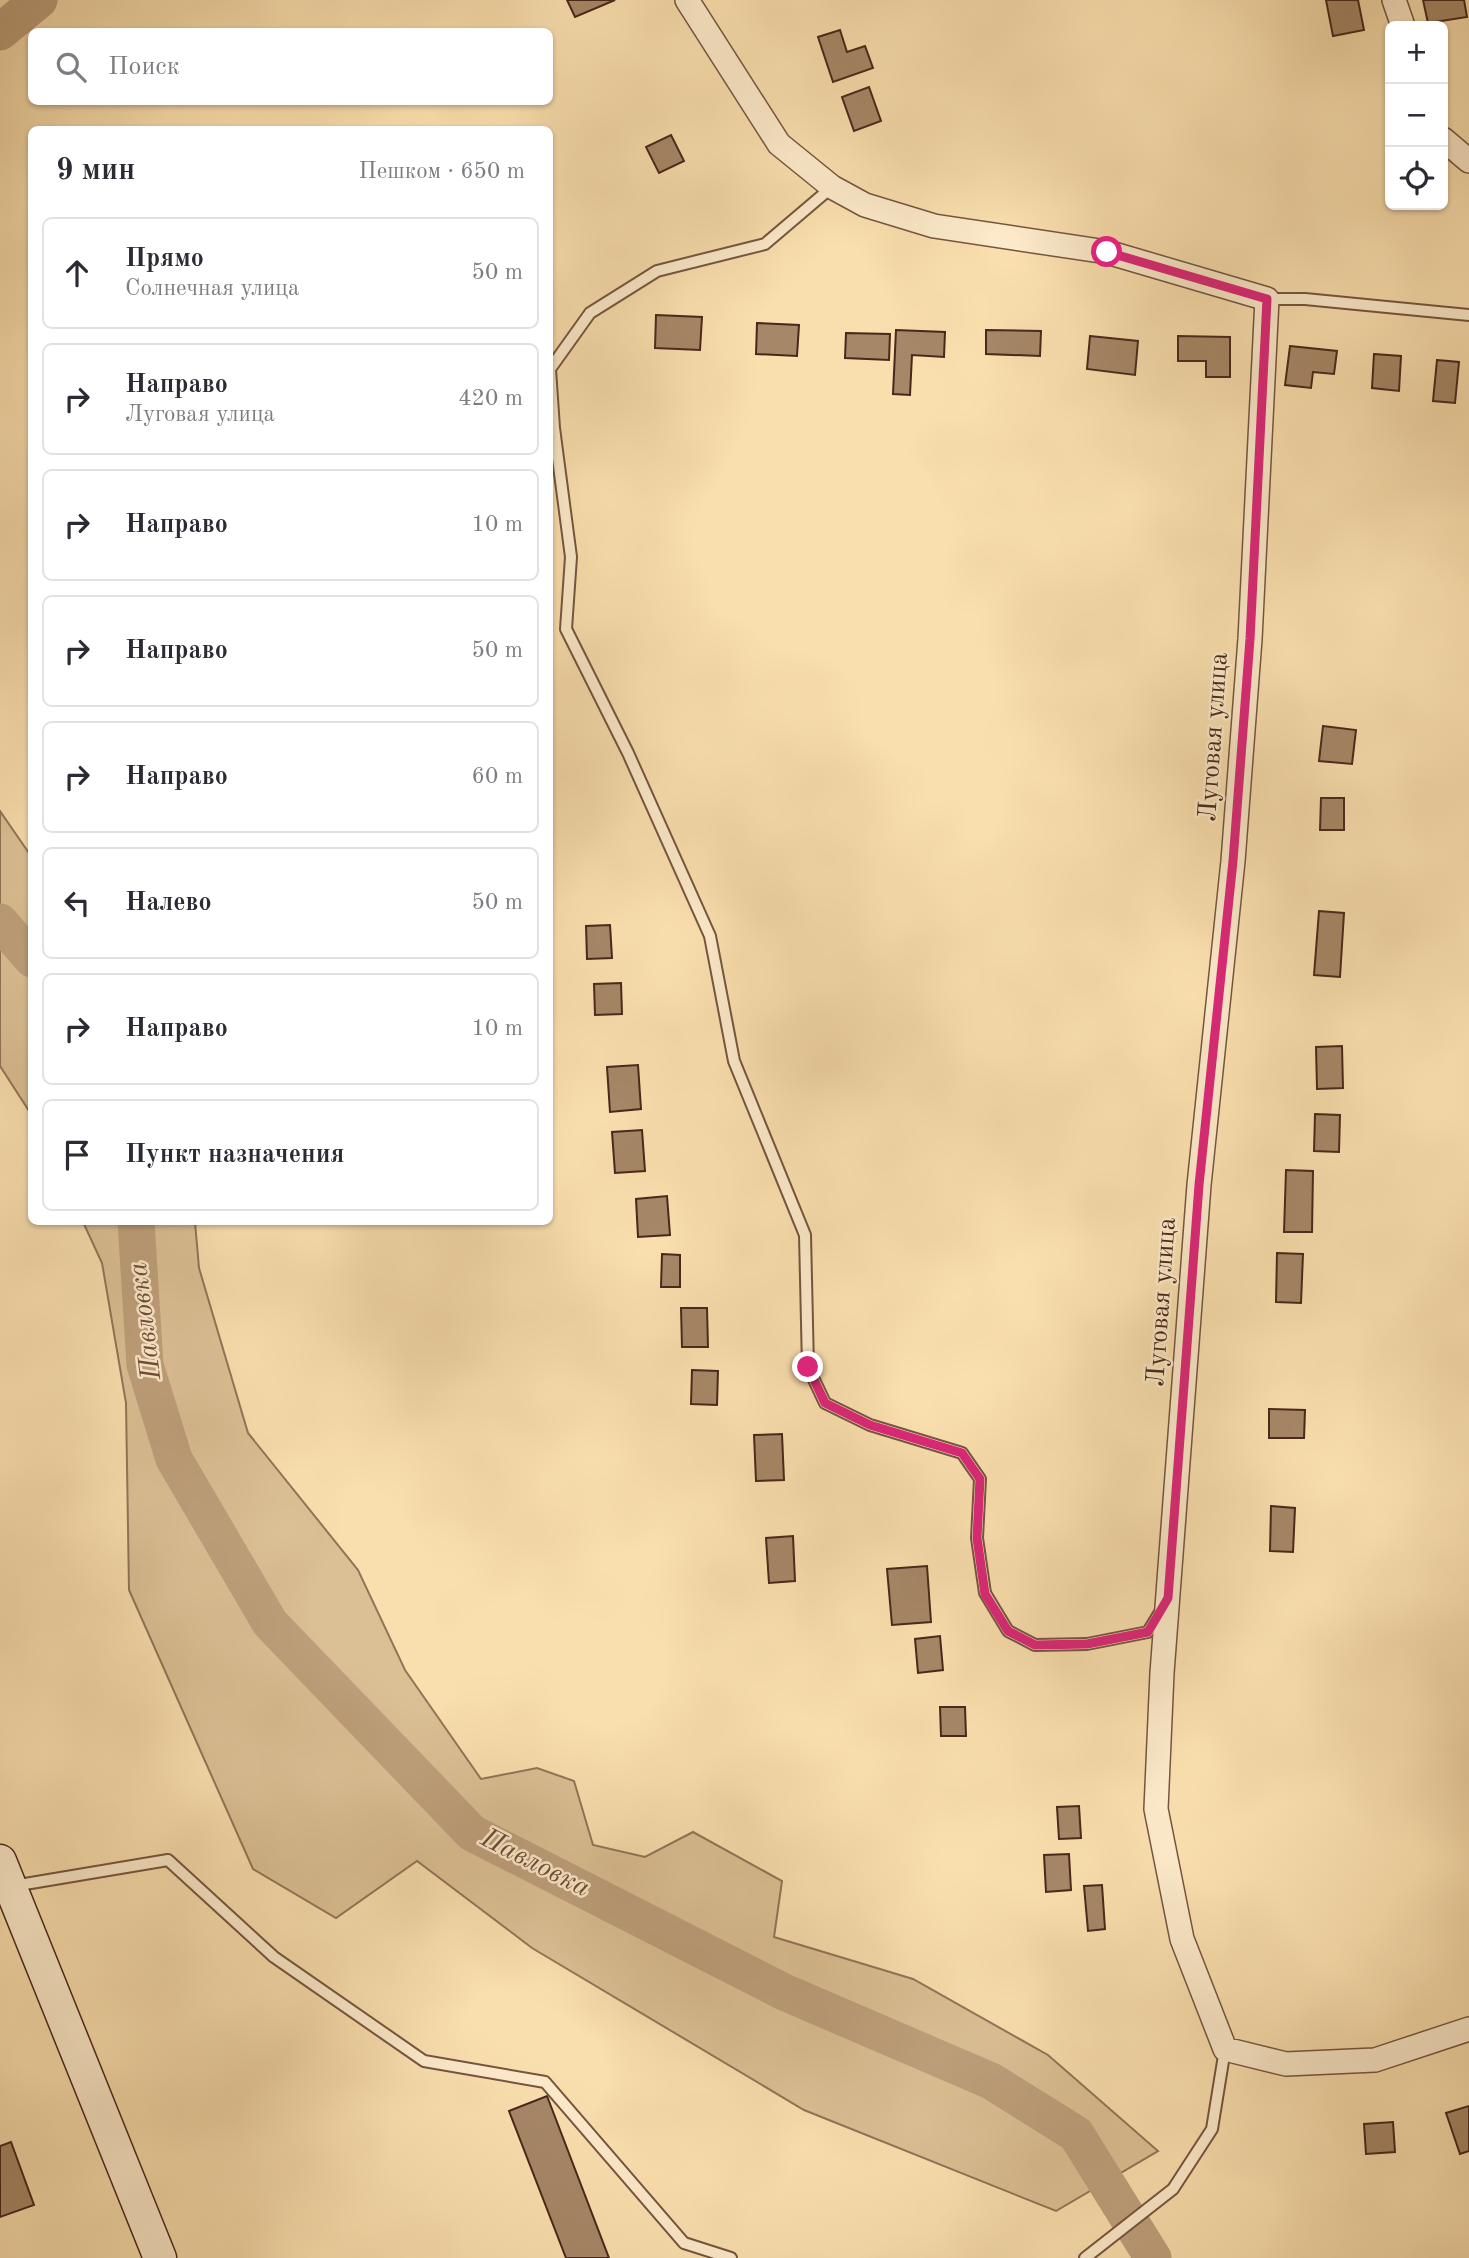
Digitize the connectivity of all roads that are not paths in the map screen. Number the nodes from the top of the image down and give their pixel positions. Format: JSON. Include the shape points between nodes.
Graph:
{"nodes":[{"id":1,"x":687,"y":0,"type":"edge"},
{"id":2,"x":1394,"y":0,"type":"edge"},
{"id":3,"x":1401,"y":21,"type":"edge"},
{"id":4,"x":1448,"y":143,"type":"edge"},
{"id":5,"x":1469,"y":160,"type":"edge"},
{"id":6,"x":832,"y":187,"type":"junction"},
{"id":7,"x":1267,"y":299,"type":"junction"},
{"id":8,"x":1469,"y":315,"type":"edge"},
{"id":9,"x":553,"y":365,"type":"edge"},
{"id":10,"x":553,"y":414,"type":"edge"},
{"id":11,"x":1168,"y":1598,"type":"junction"},
{"id":12,"x":5,"y":1874,"type":"edge"},
{"id":13,"x":1469,"y":2029,"type":"edge"},
{"id":14,"x":1225,"y":2049,"type":"junction"},
{"id":15,"x":160,"y":2258,"type":"edge"},
{"id":16,"x":731,"y":2258,"type":"edge"},
{"id":17,"x":1085,"y":2258,"type":"edge"}],
"edges":[{"from":1,"to":6,"type":"street","via":[[779,144]]},
{"from":2,"to":3,"type":"street"},
{"from":4,"to":5,"type":"street"},
{"from":6,"to":7,"type":"street","via":[[864,205],[934,226],[1107,252]]},
{"from":6,"to":9,"type":"lane","via":[[765,244],[657,271],[590,313]]},
{"from":7,"to":8,"type":"lane"},
{"from":7,"to":11,"type":"street","name":"Луговая улица","via":[[1250,639],[1199,1185]]},
{"from":10,"to":11,"type":"lane","via":[[571,557],[566,629],[710,936],[734,1061],[805,1235],[808,1367],[825,1403],[870,1425],[962,1453],[980,1479],[977,1538],[985,1594],[1008,1631],[1035,1645],[1087,1644],[1148,1632]]},
{"from":11,"to":14,"type":"street","name":"Луговая улица","via":[[1156,1808],[1182,1939]]},
{"from":12,"to":15,"type":"street"},
{"from":12,"to":16,"type":"lane","via":[[168,1860],[274,1957],[424,2061],[545,2082],[684,2244]]},
{"from":13,"to":14,"type":"street","via":[[1375,2060],[1286,2064]]},
{"from":14,"to":17,"type":"lane","via":[[1212,2129],[1173,2189]]}]}
